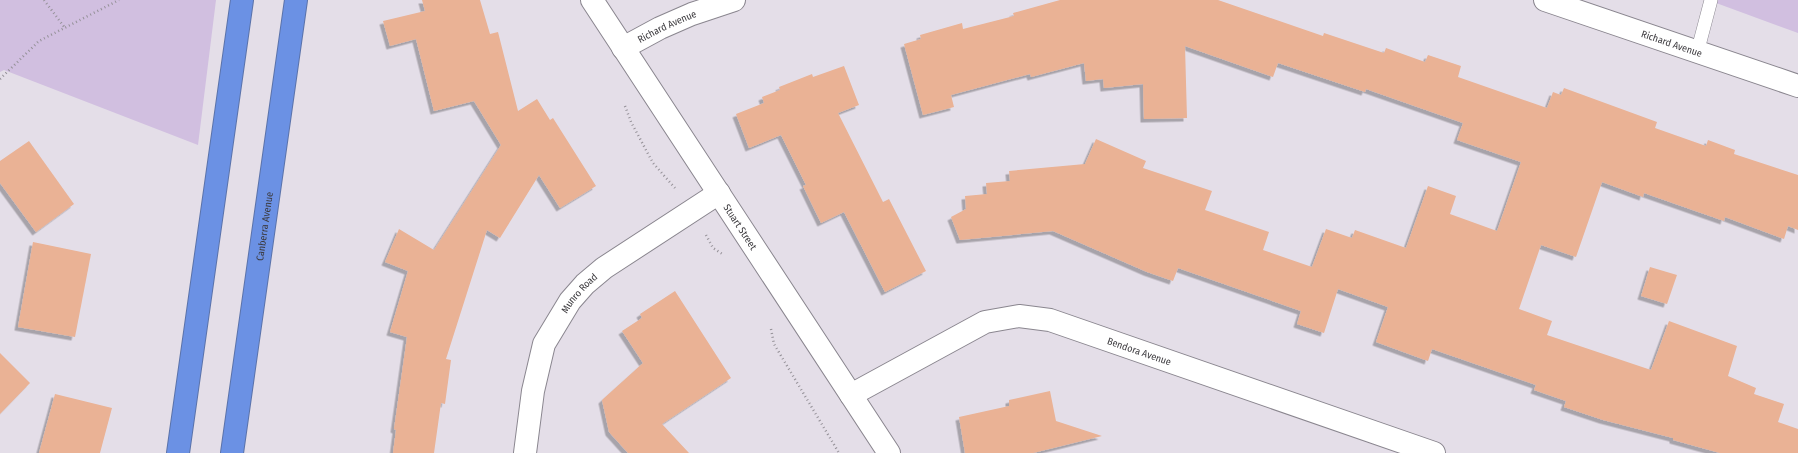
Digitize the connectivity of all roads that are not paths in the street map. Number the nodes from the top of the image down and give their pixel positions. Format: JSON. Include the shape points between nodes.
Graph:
{"nodes":[{"id":1,"x":242,"y":0,"type":"edge"},
{"id":2,"x":296,"y":0,"type":"edge"},
{"id":3,"x":592,"y":0,"type":"edge"},
{"id":4,"x":734,"y":0,"type":"edge"},
{"id":5,"x":1545,"y":0,"type":"edge"},
{"id":6,"x":1712,"y":0,"type":"edge"},
{"id":7,"x":623,"y":48,"type":"junction"},
{"id":8,"x":1697,"y":53,"type":"junction"},
{"id":9,"x":1798,"y":86,"type":"edge"},
{"id":10,"x":719,"y":192,"type":"junction"},
{"id":11,"x":851,"y":395,"type":"junction"},
{"id":12,"x":178,"y":453,"type":"edge"},
{"id":13,"x":232,"y":453,"type":"edge"},
{"id":14,"x":525,"y":453,"type":"edge"},
{"id":15,"x":889,"y":453,"type":"edge"},
{"id":16,"x":1434,"y":453,"type":"edge"}],
"edges":[{"from":1,"to":12,"type":"highway"},
{"from":2,"to":13,"type":"highway","name":"Canberra Avenue"},
{"from":3,"to":7,"type":"street","name":"Stuart Street"},
{"from":4,"to":7,"type":"street","name":"Richard Avenue","via":[[692,14]]},
{"from":5,"to":8,"type":"street","name":"Richard Avenue"},
{"from":6,"to":8,"type":"lane"},
{"from":7,"to":10,"type":"street","name":"Stuart Street"},
{"from":8,"to":9,"type":"street","name":"Richard Avenue"},
{"from":10,"to":11,"type":"street","name":"Stuart Street"},
{"from":10,"to":14,"type":"street","name":"Munro Road","via":[[604,268],[570,301],[544,344],[533,391]]},
{"from":11,"to":15,"type":"street","name":"Stuart Street"},
{"from":11,"to":16,"type":"street","name":"Bendora Avenue","via":[[985,322],[1019,316],[1050,320]]}]}
